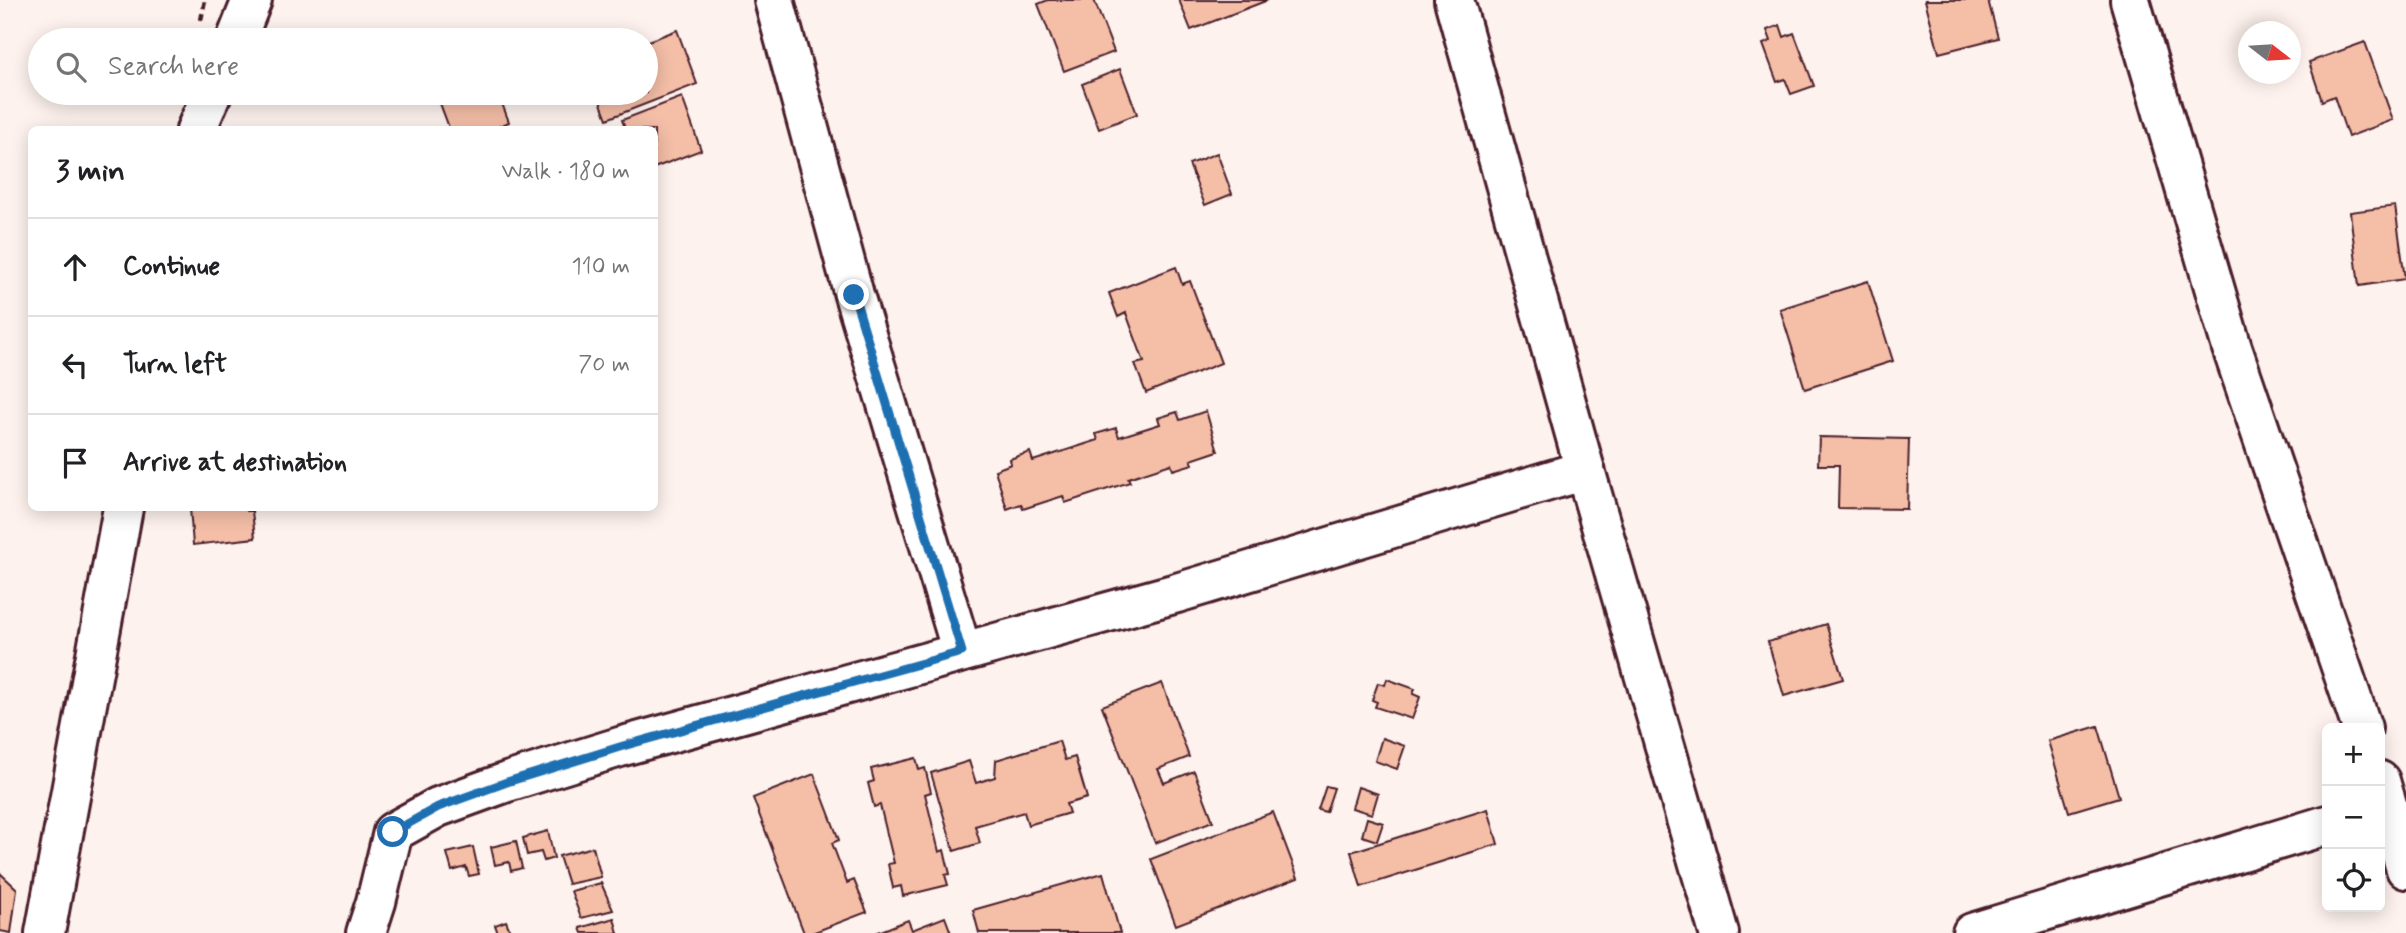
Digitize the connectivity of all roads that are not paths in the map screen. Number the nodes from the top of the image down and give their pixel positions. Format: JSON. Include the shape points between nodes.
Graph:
{"nodes":[{"id":1,"x":252,"y":0,"type":"edge"},
{"id":2,"x":774,"y":0,"type":"edge"},
{"id":3,"x":1454,"y":0,"type":"edge"},
{"id":4,"x":2130,"y":0,"type":"edge"},
{"id":5,"x":241,"y":28,"type":"edge"},
{"id":6,"x":207,"y":105,"type":"edge"},
{"id":7,"x":198,"y":126,"type":"edge"},
{"id":8,"x":1585,"y":470,"type":"junction"},
{"id":9,"x":121,"y":511,"type":"edge"},
{"id":10,"x":962,"y":652,"type":"junction"},
{"id":11,"x":2360,"y":723,"type":"edge"},
{"id":12,"x":2385,"y":805,"type":"edge"},
{"id":13,"x":2322,"y":827,"type":"edge"},
{"id":14,"x":2406,"y":869,"type":"edge"},
{"id":15,"x":375,"y":923,"type":"edge"},
{"id":16,"x":45,"y":933,"type":"edge"},
{"id":17,"x":1719,"y":933,"type":"edge"},
{"id":18,"x":1972,"y":933,"type":"edge"}],
"edges":[{"from":1,"to":5,"type":"street"},
{"from":2,"to":10,"type":"street","via":[[854,295]]},
{"from":3,"to":8,"type":"street"},
{"from":4,"to":11,"type":"street","via":[[2232,348]]},
{"from":6,"to":7,"type":"street"},
{"from":8,"to":10,"type":"street","via":[[1177,593]]},
{"from":8,"to":17,"type":"street"},
{"from":9,"to":16,"type":"street"},
{"from":10,"to":15,"type":"street","via":[[623,746],[438,807],[393,832]]},
{"from":12,"to":14,"type":"street"},
{"from":13,"to":18,"type":"street"}]}
